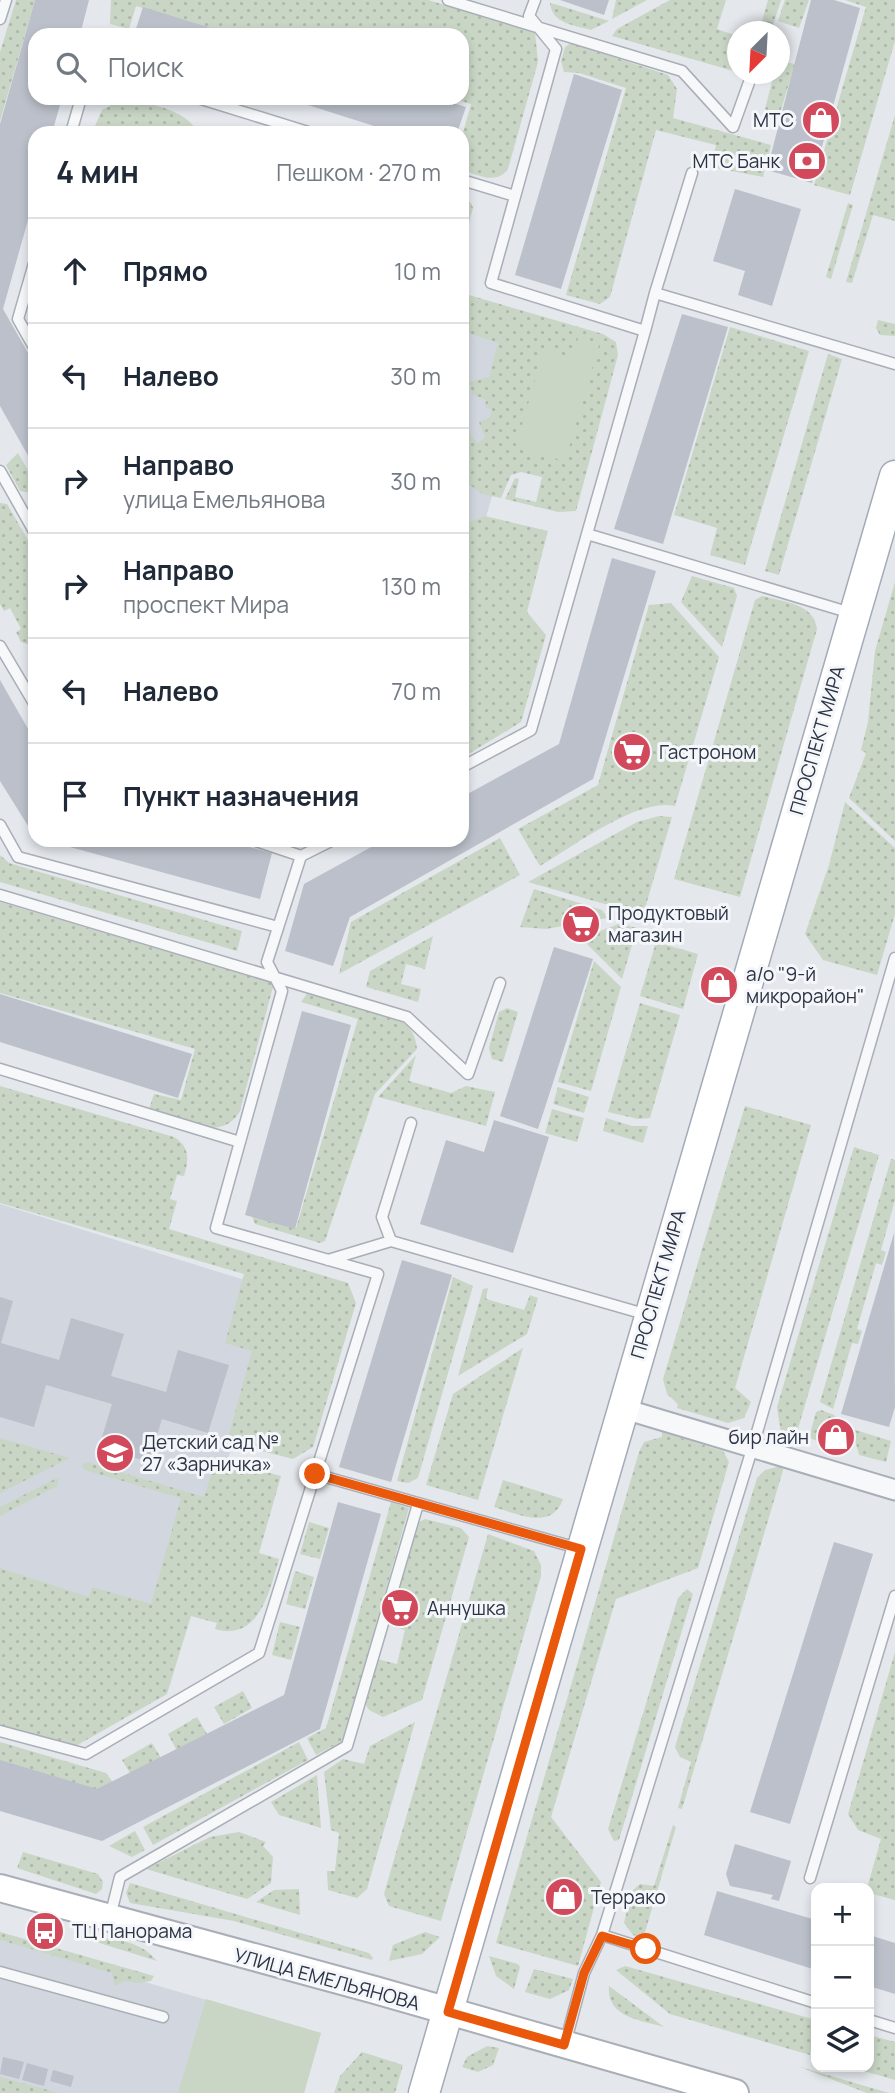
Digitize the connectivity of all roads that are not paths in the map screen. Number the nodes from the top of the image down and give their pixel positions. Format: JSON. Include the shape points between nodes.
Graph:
{"nodes":[{"id":1,"x":6,"y":0,"type":"edge"},
{"id":2,"x":448,"y":0,"type":"edge"},
{"id":3,"x":535,"y":0,"type":"edge"},
{"id":4,"x":0,"y":19,"type":"edge"},
{"id":5,"x":540,"y":29,"type":"junction"},
{"id":6,"x":748,"y":84,"type":"edge"},
{"id":7,"x":79,"y":105,"type":"edge"},
{"id":8,"x":221,"y":105,"type":"edge"},
{"id":9,"x":73,"y":126,"type":"edge"},
{"id":10,"x":288,"y":126,"type":"edge"},
{"id":11,"x":692,"y":173,"type":"dead end"},
{"id":12,"x":469,"y":182,"type":"edge"},
{"id":13,"x":515,"y":196,"type":"junction"},
{"id":14,"x":28,"y":284,"type":"edge"},
{"id":15,"x":655,"y":293,"type":"junction"},
{"id":16,"x":645,"y":331,"type":"junction"},
{"id":17,"x":28,"y":337,"type":"edge"},
{"id":18,"x":895,"y":365,"type":"edge"},
{"id":19,"x":0,"y":471,"type":"edge"},
{"id":20,"x":893,"y":489,"type":"edge"},
{"id":21,"x":28,"y":521,"type":"edge"},
{"id":22,"x":587,"y":534,"type":"junction"},
{"id":23,"x":855,"y":614,"type":"junction"},
{"id":24,"x":0,"y":646,"type":"edge"},
{"id":25,"x":28,"y":693,"type":"edge"},
{"id":26,"x":469,"y":763,"type":"edge"},
{"id":27,"x":0,"y":825,"type":"edge"},
{"id":28,"x":274,"y":847,"type":"edge"},
{"id":29,"x":319,"y":847,"type":"edge"},
{"id":30,"x":301,"y":856,"type":"junction"},
{"id":31,"x":0,"y":895,"type":"edge"},
{"id":32,"x":278,"y":927,"type":"junction"},
{"id":33,"x":895,"y":958,"type":"edge"},
{"id":34,"x":274,"y":977,"type":"junction"},
{"id":35,"x":500,"y":983,"type":"dead end"},
{"id":36,"x":0,"y":1069,"type":"edge"},
{"id":37,"x":411,"y":1123,"type":"dead end"},
{"id":38,"x":240,"y":1142,"type":"junction"},
{"id":39,"x":391,"y":1241,"type":"junction"},
{"id":40,"x":328,"y":1260,"type":"junction"},
{"id":41,"x":649,"y":1315,"type":"junction"},
{"id":42,"x":621,"y":1408,"type":"junction"},
{"id":43,"x":752,"y":1446,"type":"junction"},
{"id":44,"x":315,"y":1474,"type":"junction"},
{"id":45,"x":895,"y":1490,"type":"edge"},
{"id":46,"x":418,"y":1504,"type":"junction"},
{"id":47,"x":581,"y":1549,"type":"junction"},
{"id":48,"x":895,"y":1597,"type":"edge"},
{"id":49,"x":0,"y":1731,"type":"edge"},
{"id":50,"x":810,"y":1878,"type":"dead end"},
{"id":51,"x":0,"y":1888,"type":"edge"},
{"id":52,"x":110,"y":1919,"type":"junction"},
{"id":53,"x":602,"y":1936,"type":"junction"},
{"id":54,"x":0,"y":1972,"type":"edge"},
{"id":55,"x":811,"y":2001,"type":"edge"},
{"id":56,"x":448,"y":2012,"type":"junction"},
{"id":57,"x":163,"y":2017,"type":"dead end"},
{"id":58,"x":874,"y":2022,"type":"edge"},
{"id":59,"x":895,"y":2028,"type":"edge"},
{"id":60,"x":564,"y":2045,"type":"junction"},
{"id":61,"x":424,"y":2093,"type":"edge"},
{"id":62,"x":735,"y":2093,"type":"edge"}],
"edges":[{"from":1,"to":4,"type":"lane"},
{"from":2,"to":5,"type":"lane"},
{"from":3,"to":5,"type":"lane","via":[[529,16]]},
{"from":5,"to":6,"type":"lane","via":[[682,71],[733,127]]},
{"from":5,"to":13,"type":"lane","via":[[556,49]]},
{"from":7,"to":9,"type":"lane"},
{"from":8,"to":10,"type":"lane"},
{"from":11,"to":15,"type":"lane"},
{"from":12,"to":13,"type":"lane"},
{"from":13,"to":16,"type":"lane","via":[[491,283]]},
{"from":14,"to":17,"type":"lane","via":[[18,319]]},
{"from":15,"to":16,"type":"lane"},
{"from":15,"to":18,"type":"lane"},
{"from":16,"to":22,"type":"lane"},
{"from":19,"to":21,"type":"lane"},
{"from":20,"to":23,"type":"main road","name":"ПРОСПЕКТ МИРА"},
{"from":22,"to":23,"type":"lane"},
{"from":22,"to":26,"type":"lane","via":[[531,730]]},
{"from":23,"to":41,"type":"main road","name":"ПРОСПЕКТ МИРА"},
{"from":24,"to":25,"type":"lane"},
{"from":27,"to":32,"type":"lane","via":[[18,857]]},
{"from":28,"to":30,"type":"lane"},
{"from":29,"to":30,"type":"lane"},
{"from":30,"to":32,"type":"lane"},
{"from":31,"to":34,"type":"lane"},
{"from":32,"to":34,"type":"lane","via":[[267,962]]},
{"from":33,"to":43,"type":"lane"},
{"from":34,"to":35,"type":"lane","via":[[407,1017],[468,1074]]},
{"from":34,"to":38,"type":"lane","via":[[282,991]]},
{"from":36,"to":38,"type":"lane"},
{"from":37,"to":39,"type":"lane","via":[[382,1217]]},
{"from":38,"to":40,"type":"lane","via":[[216,1228]]},
{"from":39,"to":40,"type":"lane"},
{"from":39,"to":41,"type":"lane"},
{"from":40,"to":44,"type":"lane","via":[[378,1275]]},
{"from":41,"to":42,"type":"main road","name":"ПРОСПЕКТ МИРА"},
{"from":42,"to":43,"type":"street"},
{"from":42,"to":47,"type":"main road","name":"ПРОСПЕКТ МИРА"},
{"from":43,"to":45,"type":"street"},
{"from":43,"to":53,"type":"lane"},
{"from":44,"to":46,"type":"lane"},
{"from":44,"to":49,"type":"lane","via":[[259,1653],[86,1754]]},
{"from":46,"to":47,"type":"lane"},
{"from":46,"to":52,"type":"lane","via":[[348,1746],[120,1877]]},
{"from":47,"to":56,"type":"main road","name":"ПРОСПЕКТ МИРА"},
{"from":48,"to":50,"type":"lane"},
{"from":51,"to":52,"type":"main road","name":"УЛИЦА ЕМЕЛЬЯНОВА"},
{"from":52,"to":56,"type":"main road","name":"УЛИЦА ЕМЕЛЬЯНОВА"},
{"from":53,"to":55,"type":"lane"},
{"from":53,"to":60,"type":"lane","via":[[584,1973]]},
{"from":54,"to":57,"type":"lane"},
{"from":56,"to":60,"type":"main road","name":"УЛИЦА ЕМЕЛЬЯНОВА"},
{"from":56,"to":61,"type":"main road","name":"ПРОСПЕКТ МИРА"},
{"from":58,"to":59,"type":"lane"},
{"from":60,"to":62,"type":"main road","name":"УЛИЦА ЕМЕЛЬЯНОВА"}]}
